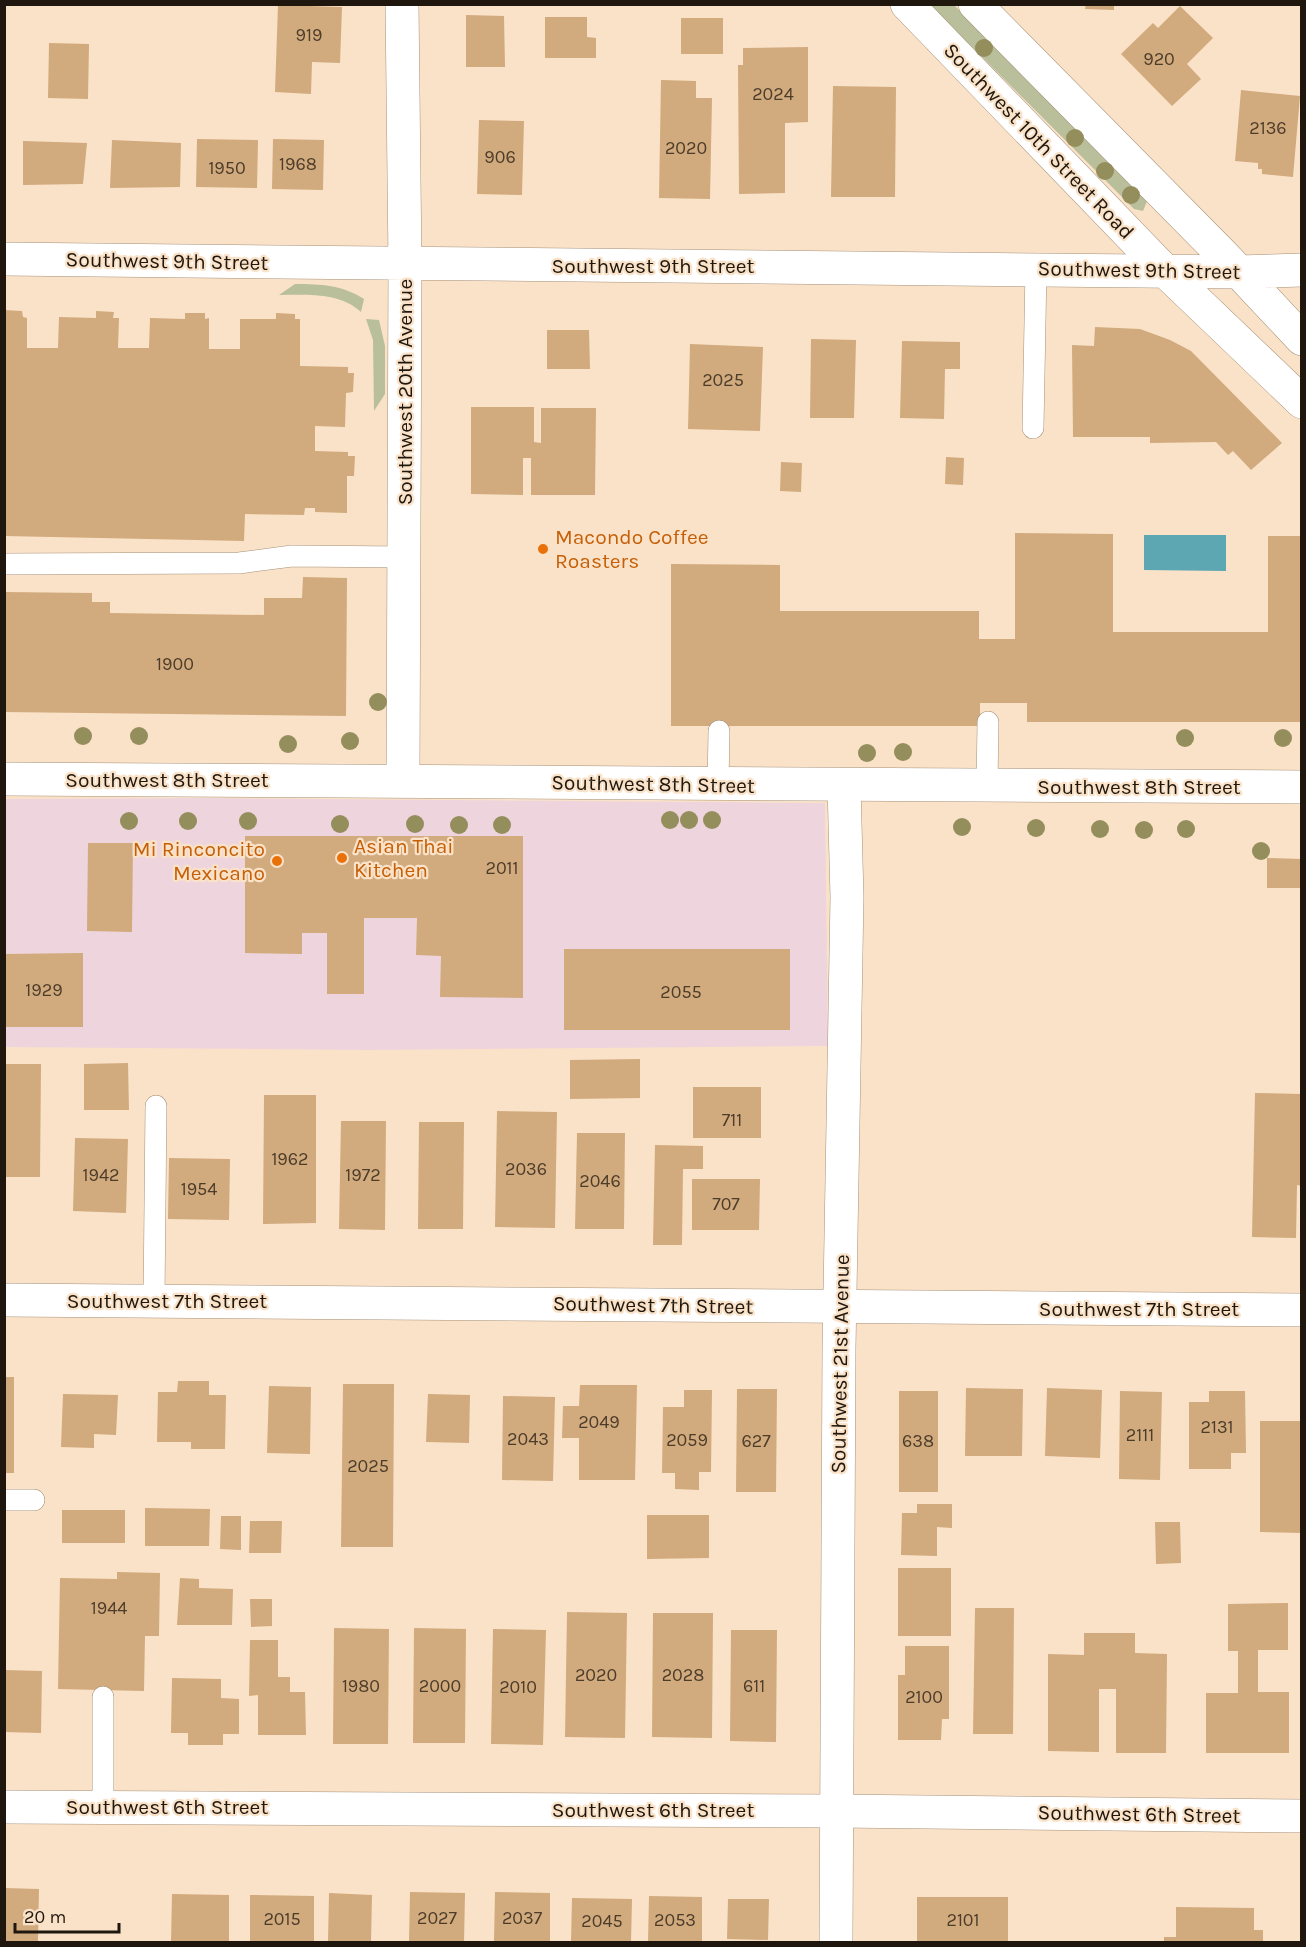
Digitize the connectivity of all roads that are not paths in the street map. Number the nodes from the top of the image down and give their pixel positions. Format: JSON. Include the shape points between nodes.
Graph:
{"nodes":[{"id":1,"x":402,"y":4,"type":"edge"},
{"id":2,"x":907,"y":4,"type":"edge"},
{"id":3,"x":975,"y":4,"type":"edge"},
{"id":4,"x":4,"y":259,"type":"edge"},
{"id":5,"x":405,"y":264,"type":"junction"},
{"id":6,"x":1036,"y":269,"type":"junction"},
{"id":7,"x":1164,"y":270,"type":"junction"},
{"id":8,"x":1302,"y":270,"type":"edge"},
{"id":9,"x":1239,"y":272,"type":"junction"},
{"id":10,"x":1302,"y":339,"type":"edge"},
{"id":11,"x":1302,"y":402,"type":"edge"},
{"id":12,"x":1033,"y":428,"type":"dead end"},
{"id":13,"x":405,"y":557,"type":"junction"},
{"id":14,"x":4,"y":564,"type":"edge"},
{"id":15,"x":988,"y":722,"type":"dead end"},
{"id":16,"x":719,"y":731,"type":"dead end"},
{"id":17,"x":4,"y":779,"type":"edge"},
{"id":18,"x":403,"y":780,"type":"junction"},
{"id":19,"x":718,"y":785,"type":"junction"},
{"id":20,"x":844,"y":786,"type":"junction"},
{"id":21,"x":987,"y":786,"type":"junction"},
{"id":22,"x":1302,"y":787,"type":"edge"},
{"id":23,"x":156,"y":1106,"type":"dead end"},
{"id":24,"x":4,"y":1300,"type":"edge"},
{"id":25,"x":154,"y":1300,"type":"junction"},
{"id":26,"x":840,"y":1307,"type":"junction"},
{"id":27,"x":1302,"y":1310,"type":"edge"},
{"id":28,"x":4,"y":1500,"type":"edge"},
{"id":29,"x":33,"y":1500,"type":"dead end"},
{"id":30,"x":103,"y":1697,"type":"dead end"},
{"id":31,"x":4,"y":1807,"type":"edge"},
{"id":32,"x":103,"y":1807,"type":"junction"},
{"id":33,"x":836,"y":1811,"type":"junction"},
{"id":34,"x":1302,"y":1816,"type":"edge"},
{"id":35,"x":836,"y":1942,"type":"edge"}],
"edges":[{"from":1,"to":5,"type":"street","name":"Southwest 20th Avenue"},
{"from":2,"to":7,"type":"street","name":"Southwest 10th Street Road"},
{"from":3,"to":9,"type":"street"},
{"from":4,"to":5,"type":"street","name":"Southwest 9th Street"},
{"from":5,"to":6,"type":"street","name":"Southwest 9th Street"},
{"from":5,"to":13,"type":"street","name":"Southwest 20th Avenue"},
{"from":6,"to":7,"type":"street","name":"Southwest 9th Street"},
{"from":6,"to":12,"type":"lane"},
{"from":7,"to":9,"type":"street","name":"Southwest 9th Street"},
{"from":7,"to":11,"type":"street","name":"Southwest 10th Street Road"},
{"from":8,"to":9,"type":"street","name":"Southwest 9th Street"},
{"from":9,"to":10,"type":"street"},
{"from":13,"to":14,"type":"lane","via":[[292,556],[240,563]]},
{"from":13,"to":18,"type":"street","name":"Southwest 20th Avenue"},
{"from":15,"to":21,"type":"lane"},
{"from":16,"to":19,"type":"lane"},
{"from":17,"to":18,"type":"street","name":"Southwest 8th Street"},
{"from":18,"to":19,"type":"street","name":"Southwest 8th Street"},
{"from":19,"to":20,"type":"street","name":"Southwest 8th Street"},
{"from":20,"to":21,"type":"street","name":"Southwest 8th Street"},
{"from":20,"to":26,"type":"street","name":"Southwest 21st Avenue","via":[[847,897]]},
{"from":21,"to":22,"type":"street","name":"Southwest 8th Street"},
{"from":23,"to":25,"type":"lane"},
{"from":24,"to":25,"type":"street","name":"Southwest 7th Street"},
{"from":25,"to":26,"type":"street","name":"Southwest 7th Street"},
{"from":26,"to":27,"type":"street","name":"Southwest 7th Street"},
{"from":26,"to":33,"type":"street","name":"Southwest 21st Avenue"},
{"from":28,"to":29,"type":"lane"},
{"from":30,"to":32,"type":"lane"},
{"from":31,"to":32,"type":"street","name":"Southwest 6th Street"},
{"from":32,"to":33,"type":"street","name":"Southwest 6th Street"},
{"from":33,"to":34,"type":"street","name":"Southwest 6th Street"},
{"from":33,"to":35,"type":"street","name":"Southwest 21st Avenue"}]}
